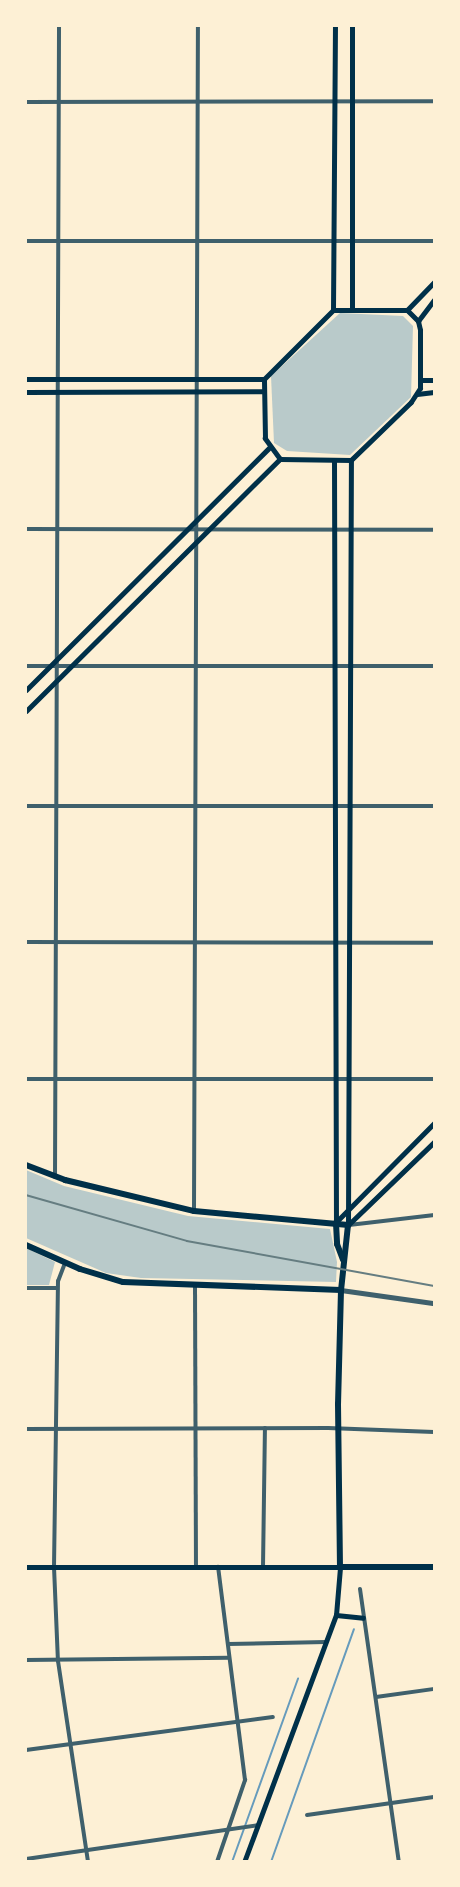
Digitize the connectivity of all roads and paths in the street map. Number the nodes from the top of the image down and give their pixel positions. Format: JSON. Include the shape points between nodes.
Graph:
{"nodes":[{"id":1,"x":59,"y":26,"type":"edge"},
{"id":2,"x":198,"y":26,"type":"edge"},
{"id":3,"x":335,"y":26,"type":"edge"},
{"id":4,"x":352,"y":26,"type":"edge"},
{"id":5,"x":198,"y":101,"type":"junction"},
{"id":6,"x":334,"y":101,"type":"junction"},
{"id":7,"x":352,"y":101,"type":"junction"},
{"id":8,"x":435,"y":101,"type":"edge"},
{"id":9,"x":26,"y":102,"type":"edge"},
{"id":10,"x":59,"y":102,"type":"junction"},
{"id":11,"x":334,"y":241,"type":"junction"},
{"id":12,"x":352,"y":241,"type":"junction"},
{"id":13,"x":435,"y":241,"type":"edge"},
{"id":14,"x":26,"y":242,"type":"edge"},
{"id":15,"x":59,"y":242,"type":"junction"},
{"id":16,"x":198,"y":242,"type":"junction"},
{"id":17,"x":435,"y":282,"type":"edge"},
{"id":18,"x":435,"y":300,"type":"edge"},
{"id":19,"x":352,"y":309,"type":"junction"},
{"id":20,"x":333,"y":310,"type":"junction"},
{"id":21,"x":407,"y":310,"type":"junction"},
{"id":22,"x":418,"y":321,"type":"junction"},
{"id":23,"x":26,"y":379,"type":"edge"},
{"id":24,"x":59,"y":379,"type":"junction"},
{"id":25,"x":264,"y":379,"type":"junction"},
{"id":26,"x":196,"y":380,"type":"junction"},
{"id":27,"x":420,"y":380,"type":"junction"},
{"id":28,"x":435,"y":380,"type":"edge"},
{"id":29,"x":60,"y":391,"type":"junction"},
{"id":30,"x":264,"y":391,"type":"junction"},
{"id":31,"x":26,"y":392,"type":"edge"},
{"id":32,"x":435,"y":392,"type":"edge"},
{"id":33,"x":196,"y":393,"type":"junction"},
{"id":34,"x":417,"y":394,"type":"junction"},
{"id":35,"x":269,"y":448,"type":"junction"},
{"id":36,"x":280,"y":459,"type":"junction"},
{"id":37,"x":334,"y":460,"type":"junction"},
{"id":38,"x":351,"y":460,"type":"junction"},
{"id":39,"x":197,"y":519,"type":"junction"},
{"id":40,"x":351,"y":527,"type":"junction"},
{"id":41,"x":60,"y":528,"type":"junction"},
{"id":42,"x":334,"y":528,"type":"junction"},
{"id":43,"x":26,"y":529,"type":"edge"},
{"id":44,"x":197,"y":530,"type":"junction"},
{"id":45,"x":207,"y":530,"type":"junction"},
{"id":46,"x":435,"y":530,"type":"edge"},
{"id":47,"x":185,"y":531,"type":"junction"},
{"id":48,"x":197,"y":540,"type":"junction"},
{"id":49,"x":59,"y":657,"type":"junction"},
{"id":50,"x":26,"y":666,"type":"edge"},
{"id":51,"x":49,"y":666,"type":"junction"},
{"id":52,"x":59,"y":666,"type":"junction"},
{"id":53,"x":70,"y":666,"type":"junction"},
{"id":54,"x":196,"y":666,"type":"junction"},
{"id":55,"x":335,"y":666,"type":"junction"},
{"id":56,"x":350,"y":666,"type":"junction"},
{"id":57,"x":435,"y":666,"type":"edge"},
{"id":58,"x":58,"y":678,"type":"junction"},
{"id":59,"x":26,"y":690,"type":"edge"},
{"id":60,"x":26,"y":711,"type":"edge"},
{"id":61,"x":26,"y":806,"type":"edge"},
{"id":62,"x":58,"y":806,"type":"junction"},
{"id":63,"x":196,"y":806,"type":"junction"},
{"id":64,"x":334,"y":806,"type":"junction"},
{"id":65,"x":349,"y":806,"type":"junction"},
{"id":66,"x":435,"y":806,"type":"edge"},
{"id":67,"x":26,"y":942,"type":"edge"},
{"id":68,"x":57,"y":942,"type":"junction"},
{"id":69,"x":195,"y":942,"type":"junction"},
{"id":70,"x":336,"y":943,"type":"junction"},
{"id":71,"x":350,"y":943,"type":"junction"},
{"id":72,"x":435,"y":943,"type":"edge"},
{"id":73,"x":26,"y":1079,"type":"edge"},
{"id":74,"x":56,"y":1079,"type":"junction"},
{"id":75,"x":195,"y":1079,"type":"junction"},
{"id":76,"x":336,"y":1079,"type":"junction"},
{"id":77,"x":350,"y":1079,"type":"junction"},
{"id":78,"x":435,"y":1079,"type":"edge"},
{"id":79,"x":435,"y":1123,"type":"edge"},
{"id":80,"x":435,"y":1142,"type":"edge"},
{"id":81,"x":26,"y":1165,"type":"edge"},
{"id":82,"x":55,"y":1177,"type":"junction"},
{"id":83,"x":349,"y":1208,"type":"junction"},
{"id":84,"x":194,"y":1211,"type":"junction"},
{"id":85,"x":435,"y":1215,"type":"edge"},
{"id":86,"x":336,"y":1223,"type":"junction"},
{"id":87,"x":348,"y":1225,"type":"junction"},
{"id":88,"x":26,"y":1245,"type":"edge"},
{"id":89,"x":343,"y":1260,"type":"junction"},
{"id":90,"x":65,"y":1263,"type":"junction"},
{"id":91,"x":195,"y":1285,"type":"junction"},
{"id":92,"x":26,"y":1288,"type":"edge"},
{"id":93,"x":57,"y":1288,"type":"junction"},
{"id":94,"x":341,"y":1290,"type":"junction"},
{"id":95,"x":435,"y":1303,"type":"edge"},
{"id":96,"x":57,"y":1428,"type":"junction"},
{"id":97,"x":195,"y":1428,"type":"junction"},
{"id":98,"x":266,"y":1428,"type":"junction"},
{"id":99,"x":26,"y":1429,"type":"edge"},
{"id":100,"x":338,"y":1429,"type":"junction"},
{"id":101,"x":435,"y":1432,"type":"edge"},
{"id":102,"x":26,"y":1567,"type":"edge"},
{"id":103,"x":54,"y":1567,"type":"junction"},
{"id":104,"x":196,"y":1567,"type":"junction"},
{"id":105,"x":218,"y":1567,"type":"junction"},
{"id":106,"x":263,"y":1567,"type":"junction"},
{"id":107,"x":340,"y":1567,"type":"junction"},
{"id":108,"x":435,"y":1567,"type":"edge"},
{"id":109,"x":360,"y":1589,"type":"dead end"},
{"id":110,"x":336,"y":1615,"type":"junction"},
{"id":111,"x":363,"y":1618,"type":"junction"},
{"id":112,"x":326,"y":1642,"type":"junction"},
{"id":113,"x":228,"y":1644,"type":"junction"},
{"id":114,"x":229,"y":1658,"type":"junction"},
{"id":115,"x":26,"y":1660,"type":"edge"},
{"id":116,"x":58,"y":1661,"type":"junction"},
{"id":117,"x":435,"y":1689,"type":"edge"},
{"id":118,"x":376,"y":1697,"type":"junction"},
{"id":119,"x":273,"y":1717,"type":"dead end"},
{"id":120,"x":239,"y":1721,"type":"junction"},
{"id":121,"x":71,"y":1743,"type":"junction"},
{"id":122,"x":26,"y":1750,"type":"edge"},
{"id":123,"x":435,"y":1797,"type":"edge"},
{"id":124,"x":391,"y":1803,"type":"junction"},
{"id":125,"x":307,"y":1815,"type":"dead end"},
{"id":126,"x":258,"y":1825,"type":"junction"},
{"id":127,"x":225,"y":1832,"type":"junction"},
{"id":128,"x":87,"y":1850,"type":"junction"},
{"id":129,"x":26,"y":1859,"type":"edge"},
{"id":130,"x":88,"y":1862,"type":"edge"},
{"id":131,"x":217,"y":1862,"type":"edge"},
{"id":132,"x":244,"y":1862,"type":"edge"},
{"id":133,"x":399,"y":1862,"type":"edge"}],
"edges":[{"from":1,"to":10,"type":"street"},
{"from":2,"to":5,"type":"street"},
{"from":3,"to":6,"type":"main road"},
{"from":4,"to":7,"type":"main road"},
{"from":5,"to":6,"type":"street"},
{"from":5,"to":10,"type":"street"},
{"from":5,"to":16,"type":"street"},
{"from":6,"to":7,"type":"street"},
{"from":6,"to":11,"type":"main road"},
{"from":7,"to":8,"type":"street"},
{"from":7,"to":12,"type":"main road"},
{"from":9,"to":10,"type":"street"},
{"from":10,"to":15,"type":"street"},
{"from":11,"to":12,"type":"street"},
{"from":11,"to":16,"type":"street"},
{"from":11,"to":20,"type":"main road"},
{"from":12,"to":13,"type":"street"},
{"from":12,"to":19,"type":"main road"},
{"from":14,"to":15,"type":"street"},
{"from":15,"to":16,"type":"street"},
{"from":15,"to":24,"type":"street"},
{"from":16,"to":26,"type":"street"},
{"from":17,"to":21,"type":"main road"},
{"from":18,"to":22,"type":"main road"},
{"from":19,"to":20,"type":"main road"},
{"from":19,"to":21,"type":"main road"},
{"from":20,"to":25,"type":"main road"},
{"from":21,"to":22,"type":"main road"},
{"from":22,"to":27,"type":"main road"},
{"from":23,"to":24,"type":"main road"},
{"from":24,"to":26,"type":"main road"},
{"from":24,"to":29,"type":"street"},
{"from":25,"to":26,"type":"main road"},
{"from":25,"to":30,"type":"main road"},
{"from":26,"to":33,"type":"street"},
{"from":27,"to":28,"type":"main road"},
{"from":27,"to":34,"type":"main road"},
{"from":29,"to":31,"type":"main road"},
{"from":29,"to":33,"type":"main road"},
{"from":29,"to":41,"type":"street"},
{"from":30,"to":33,"type":"main road"},
{"from":30,"to":35,"type":"main road"},
{"from":32,"to":34,"type":"main road"},
{"from":33,"to":39,"type":"street"},
{"from":34,"to":38,"type":"main road"},
{"from":35,"to":36,"type":"main road"},
{"from":35,"to":39,"type":"main road"},
{"from":36,"to":37,"type":"main road"},
{"from":36,"to":45,"type":"main road"},
{"from":37,"to":38,"type":"main road"},
{"from":37,"to":42,"type":"main road"},
{"from":38,"to":40,"type":"main road"},
{"from":39,"to":44,"type":"street"},
{"from":39,"to":47,"type":"main road"},
{"from":40,"to":42,"type":"street"},
{"from":40,"to":46,"type":"street"},
{"from":40,"to":56,"type":"main road"},
{"from":41,"to":43,"type":"street"},
{"from":41,"to":47,"type":"street"},
{"from":41,"to":49,"type":"street"},
{"from":42,"to":45,"type":"street"},
{"from":42,"to":55,"type":"main road"},
{"from":44,"to":45,"type":"street"},
{"from":44,"to":47,"type":"street"},
{"from":44,"to":48,"type":"street"},
{"from":45,"to":48,"type":"main road"},
{"from":47,"to":49,"type":"main road"},
{"from":48,"to":53,"type":"main road"},
{"from":48,"to":54,"type":"street"},
{"from":49,"to":51,"type":"main road"},
{"from":49,"to":52,"type":"street"},
{"from":50,"to":51,"type":"street"},
{"from":51,"to":52,"type":"street"},
{"from":51,"to":59,"type":"main road"},
{"from":52,"to":53,"type":"street"},
{"from":52,"to":58,"type":"street"},
{"from":53,"to":54,"type":"street"},
{"from":53,"to":58,"type":"main road"},
{"from":54,"to":55,"type":"street"},
{"from":54,"to":63,"type":"street"},
{"from":55,"to":56,"type":"street"},
{"from":55,"to":64,"type":"main road"},
{"from":56,"to":57,"type":"street"},
{"from":56,"to":65,"type":"main road"},
{"from":58,"to":60,"type":"main road"},
{"from":58,"to":62,"type":"street"},
{"from":61,"to":62,"type":"street"},
{"from":62,"to":63,"type":"street"},
{"from":62,"to":68,"type":"street"},
{"from":63,"to":64,"type":"street"},
{"from":63,"to":69,"type":"street"},
{"from":64,"to":65,"type":"street"},
{"from":64,"to":70,"type":"main road"},
{"from":65,"to":66,"type":"street"},
{"from":65,"to":71,"type":"main road"},
{"from":67,"to":68,"type":"street"},
{"from":68,"to":69,"type":"street"},
{"from":68,"to":74,"type":"street"},
{"from":69,"to":70,"type":"street"},
{"from":69,"to":75,"type":"street"},
{"from":70,"to":71,"type":"street"},
{"from":70,"to":76,"type":"main road"},
{"from":71,"to":72,"type":"street"},
{"from":71,"to":77,"type":"main road"},
{"from":73,"to":74,"type":"street"},
{"from":74,"to":75,"type":"street"},
{"from":74,"to":82,"type":"street"},
{"from":75,"to":76,"type":"street"},
{"from":75,"to":84,"type":"street"},
{"from":76,"to":77,"type":"street"},
{"from":76,"to":86,"type":"main road"},
{"from":77,"to":78,"type":"street"},
{"from":77,"to":83,"type":"main road"},
{"from":79,"to":83,"type":"main road"},
{"from":80,"to":87,"type":"main road"},
{"from":81,"to":82,"type":"highway"},
{"from":82,"to":84,"type":"highway"},
{"from":83,"to":86,"type":"main road"},
{"from":83,"to":87,"type":"main road"},
{"from":84,"to":86,"type":"highway"},
{"from":85,"to":87,"type":"street"},
{"from":86,"to":87,"type":"highway"},
{"from":86,"to":89,"type":"highway"},
{"from":87,"to":89,"type":"highway","via":[[349,1244]]},
{"from":88,"to":90,"type":"highway"},
{"from":89,"to":94,"type":"highway"},
{"from":90,"to":91,"type":"highway","via":[[106,1279]]},
{"from":90,"to":93,"type":"street"},
{"from":91,"to":94,"type":"highway"},
{"from":91,"to":97,"type":"street"},
{"from":92,"to":93,"type":"street"},
{"from":93,"to":96,"type":"street"},
{"from":94,"to":95,"type":"street"},
{"from":94,"to":100,"type":"highway"},
{"from":96,"to":97,"type":"street"},
{"from":96,"to":99,"type":"street"},
{"from":96,"to":103,"type":"street"},
{"from":97,"to":98,"type":"street"},
{"from":97,"to":104,"type":"street"},
{"from":98,"to":100,"type":"street"},
{"from":98,"to":106,"type":"street"},
{"from":100,"to":101,"type":"street"},
{"from":100,"to":107,"type":"highway"},
{"from":102,"to":103,"type":"main road"},
{"from":103,"to":104,"type":"main road"},
{"from":103,"to":116,"type":"street"},
{"from":104,"to":105,"type":"main road"},
{"from":105,"to":106,"type":"main road"},
{"from":105,"to":113,"type":"street"},
{"from":106,"to":107,"type":"main road"},
{"from":107,"to":108,"type":"highway"},
{"from":107,"to":110,"type":"main road"},
{"from":109,"to":111,"type":"street"},
{"from":110,"to":111,"type":"main road"},
{"from":110,"to":112,"type":"main road"},
{"from":111,"to":118,"type":"street"},
{"from":112,"to":113,"type":"street"},
{"from":112,"to":126,"type":"main road"},
{"from":113,"to":114,"type":"street"},
{"from":114,"to":116,"type":"street"},
{"from":114,"to":120,"type":"street"},
{"from":115,"to":116,"type":"street"},
{"from":116,"to":121,"type":"street"},
{"from":117,"to":118,"type":"street"},
{"from":118,"to":124,"type":"street"},
{"from":119,"to":120,"type":"street"},
{"from":120,"to":121,"type":"street"},
{"from":120,"to":127,"type":"street","via":[[245,1780]]},
{"from":121,"to":122,"type":"street"},
{"from":121,"to":128,"type":"street"},
{"from":123,"to":124,"type":"street"},
{"from":124,"to":125,"type":"street"},
{"from":124,"to":133,"type":"street"},
{"from":126,"to":127,"type":"street"},
{"from":126,"to":132,"type":"main road"},
{"from":127,"to":128,"type":"street"},
{"from":127,"to":131,"type":"street"},
{"from":128,"to":129,"type":"street"},
{"from":128,"to":130,"type":"street"}]}
